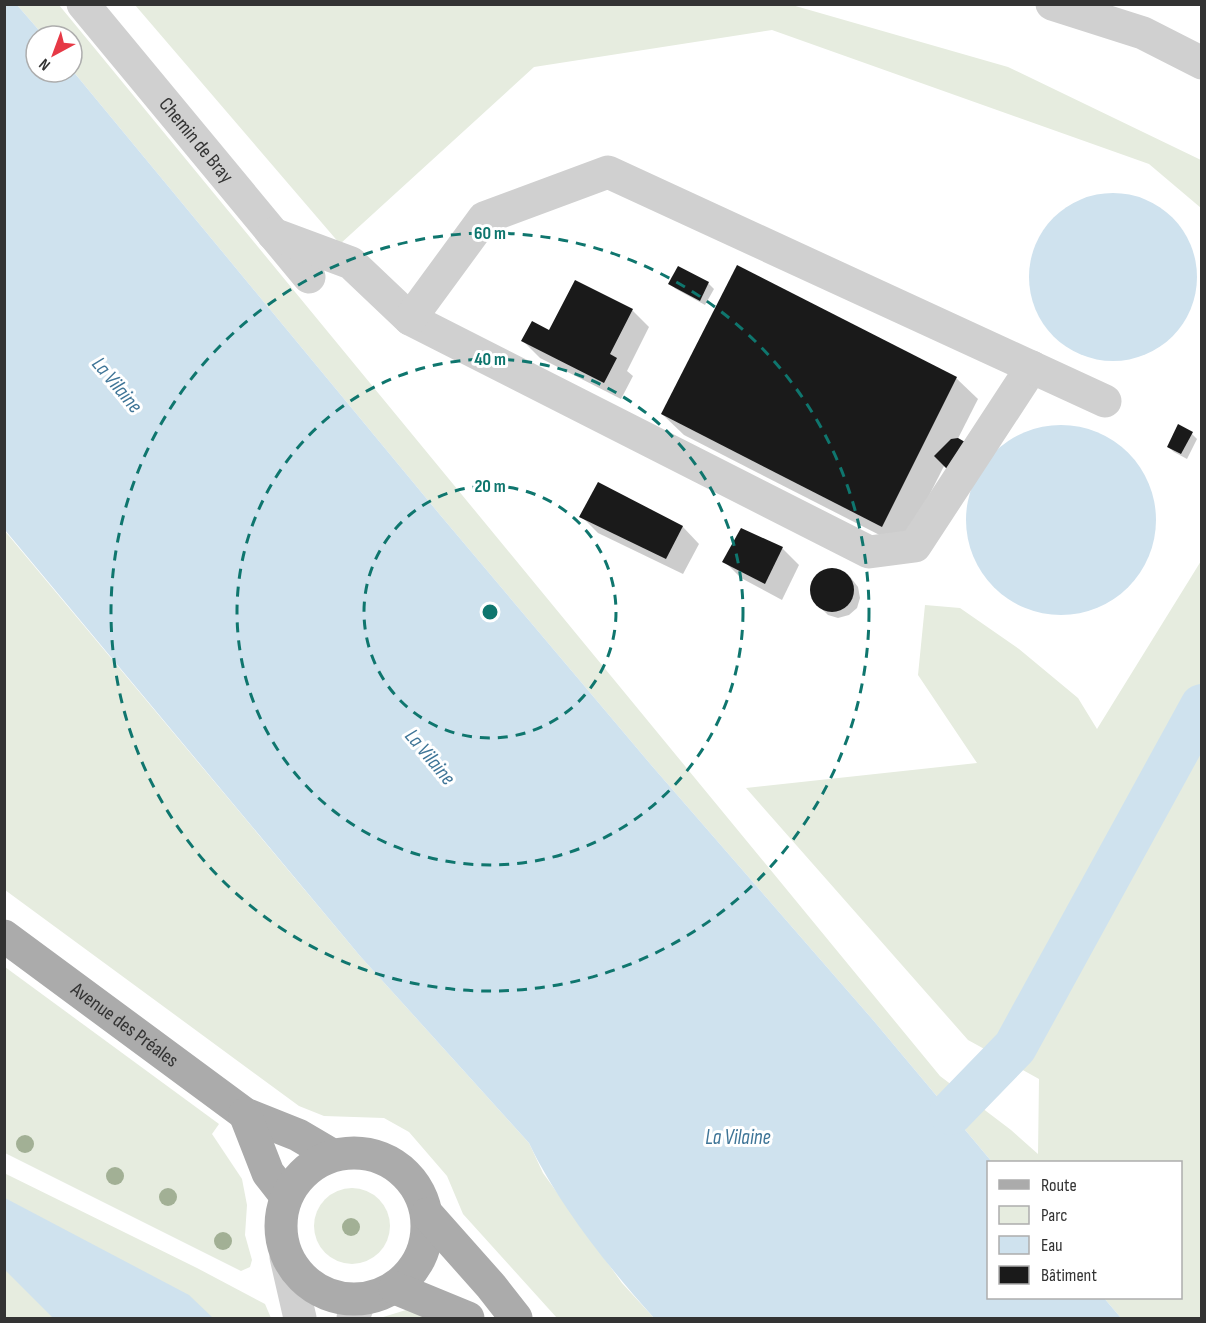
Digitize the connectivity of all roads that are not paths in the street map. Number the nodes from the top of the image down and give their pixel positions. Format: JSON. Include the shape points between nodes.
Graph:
{"nodes":[{"id":1,"x":83,"y":4,"type":"edge"},
{"id":2,"x":1052,"y":4,"type":"edge"},
{"id":3,"x":1202,"y":63,"type":"edge"},
{"id":4,"x":273,"y":234,"type":"junction"},
{"id":5,"x":309,"y":277,"type":"dead end"},
{"id":6,"x":410,"y":319,"type":"junction"},
{"id":7,"x":1032,"y":367,"type":"junction"},
{"id":8,"x":1105,"y":401,"type":"dead end"},
{"id":9,"x":4,"y":936,"type":"edge"},
{"id":10,"x":245,"y":1114,"type":"junction"},
{"id":11,"x":332,"y":1155,"type":"junction"},
{"id":12,"x":286,"y":1196,"type":"junction"},
{"id":13,"x":427,"y":1215,"type":"junction"},
{"id":14,"x":286,"y":1257,"type":"junction"},
{"id":15,"x":395,"y":1287,"type":"junction"},
{"id":16,"x":357,"y":1309,"type":"edge"},
{"id":17,"x":300,"y":1318,"type":"edge"},
{"id":18,"x":468,"y":1318,"type":"edge"},
{"id":19,"x":516,"y":1318,"type":"edge"}],
"edges":[{"from":1,"to":4,"type":"street","name":"Chemin de Bray"},
{"from":2,"to":3,"type":"street","via":[[1143,33]]},
{"from":4,"to":5,"type":"street","name":"Chemin de Bray"},
{"from":4,"to":6,"type":"street","via":[[351,263]]},
{"from":6,"to":7,"type":"street","via":[[484,218],[608,172]]},
{"from":6,"to":7,"type":"street","via":[[869,552],[915,546]]},
{"from":7,"to":8,"type":"street"},
{"from":9,"to":10,"type":"main road","name":"Avenue des Préales"},
{"from":10,"to":11,"type":"main road","name":"Avenue des Préales","via":[[298,1135]]},
{"from":10,"to":12,"type":"main road","via":[[268,1173]]},
{"from":11,"to":12,"type":"main road","via":[[303,1172]]},
{"from":11,"to":13,"type":"main road","via":[[363,1152],[393,1163],[416,1185]]},
{"from":12,"to":14,"type":"main road","via":[[279,1226]]},
{"from":13,"to":15,"type":"main road","via":[[426,1243],[419,1260]]},
{"from":13,"to":19,"type":"main road"},
{"from":14,"to":16,"type":"main road","via":[[304,1282]]},
{"from":14,"to":17,"type":"street"},
{"from":15,"to":16,"type":"main road"},
{"from":15,"to":18,"type":"main road"}]}
